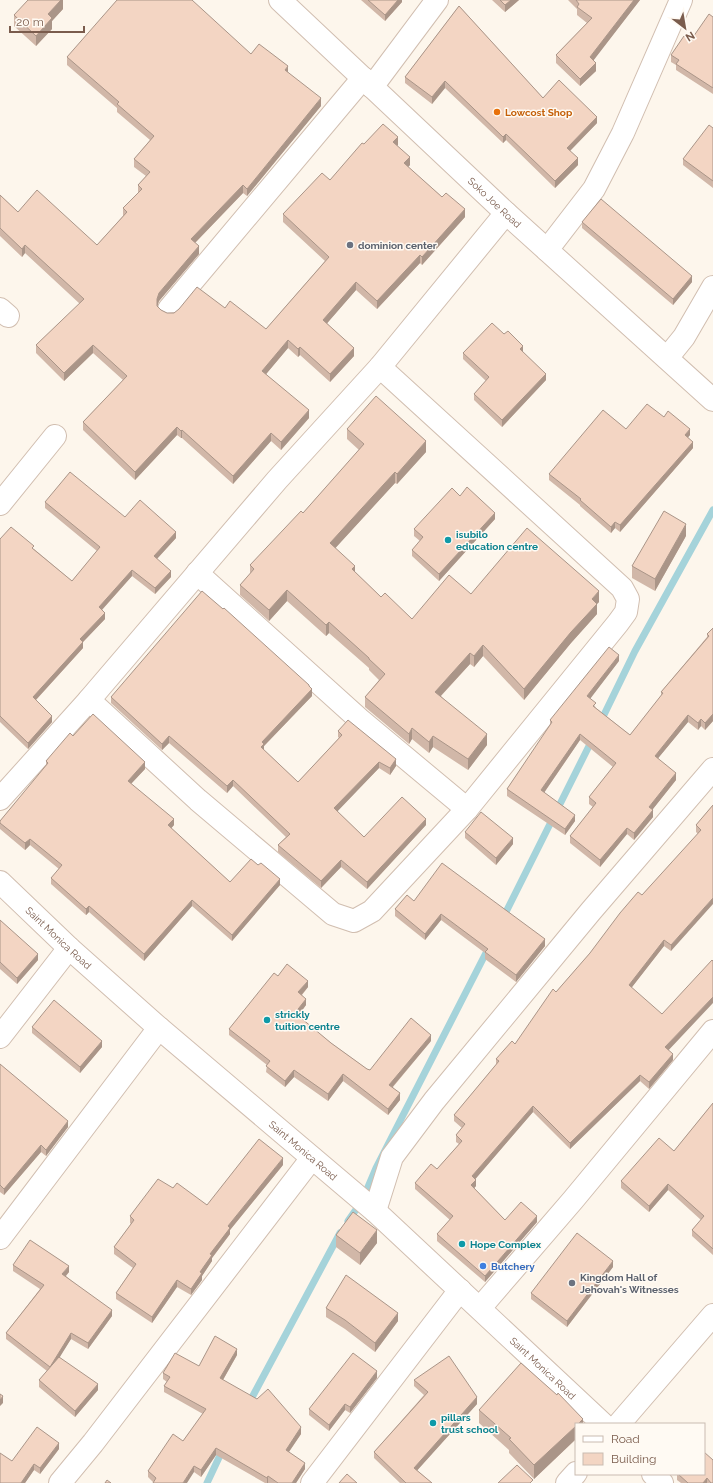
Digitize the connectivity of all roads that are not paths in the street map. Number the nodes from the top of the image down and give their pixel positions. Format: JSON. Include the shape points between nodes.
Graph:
{"nodes":[{"id":1,"x":280,"y":0,"type":"edge"},
{"id":2,"x":437,"y":0,"type":"edge"},
{"id":3,"x":681,"y":0,"type":"edge"},
{"id":4,"x":368,"y":82,"type":"junction"},
{"id":5,"x":506,"y":213,"type":"junction"},
{"id":6,"x":547,"y":250,"type":"junction"},
{"id":7,"x":713,"y":287,"type":"edge"},
{"id":8,"x":169,"y":309,"type":"dead end"},
{"id":9,"x":667,"y":358,"type":"junction"},
{"id":10,"x":380,"y":367,"type":"junction"},
{"id":11,"x":713,"y":400,"type":"edge"},
{"id":12,"x":55,"y":436,"type":"dead end"},
{"id":13,"x":0,"y":504,"type":"edge"},
{"id":14,"x":197,"y":573,"type":"junction"},
{"id":15,"x":89,"y":700,"type":"junction"},
{"id":16,"x":713,"y":769,"type":"edge"},
{"id":17,"x":0,"y":799,"type":"edge"},
{"id":18,"x":467,"y":809,"type":"junction"},
{"id":19,"x":0,"y":882,"type":"edge"},
{"id":20,"x":69,"y":948,"type":"junction"},
{"id":21,"x":160,"y":1028,"type":"junction"},
{"id":22,"x":713,"y":1031,"type":"edge"},
{"id":23,"x":0,"y":1037,"type":"edge"},
{"id":24,"x":312,"y":1158,"type":"junction"},
{"id":25,"x":376,"y":1212,"type":"junction"},
{"id":26,"x":0,"y":1238,"type":"edge"},
{"id":27,"x":460,"y":1290,"type":"junction"},
{"id":28,"x":480,"y":1308,"type":"junction"},
{"id":29,"x":713,"y":1315,"type":"edge"},
{"id":30,"x":602,"y":1423,"type":"edge"},
{"id":31,"x":620,"y":1423,"type":"edge"},
{"id":32,"x":575,"y":1474,"type":"edge"},
{"id":33,"x":654,"y":1475,"type":"edge"},
{"id":34,"x":60,"y":1483,"type":"edge"},
{"id":35,"x":312,"y":1483,"type":"edge"},
{"id":36,"x":567,"y":1483,"type":"edge"},
{"id":37,"x":662,"y":1483,"type":"edge"}],
"edges":[{"from":1,"to":4,"type":"street","name":"Soko Joe Road"},
{"from":2,"to":4,"type":"street"},
{"from":3,"to":6,"type":"street","via":[[623,133],[594,189]]},
{"from":4,"to":5,"type":"street","name":"Soko Joe Road"},
{"from":4,"to":8,"type":"street"},
{"from":5,"to":6,"type":"street","name":"Soko Joe Road"},
{"from":5,"to":10,"type":"street"},
{"from":6,"to":9,"type":"street","name":"Soko Joe Road"},
{"from":7,"to":9,"type":"street","via":[[684,337]]},
{"from":9,"to":11,"type":"street","name":"Soko Joe Road"},
{"from":10,"to":14,"type":"street"},
{"from":10,"to":18,"type":"street","via":[[622,588],[628,599],[626,612],[618,623]]},
{"from":12,"to":13,"type":"street"},
{"from":14,"to":15,"type":"street"},
{"from":14,"to":18,"type":"street","via":[[359,719]]},
{"from":15,"to":17,"type":"street"},
{"from":15,"to":18,"type":"street","via":[[198,800],[333,914],[354,921],[372,910]]},
{"from":16,"to":25,"type":"street","via":[[591,911],[434,1101],[392,1157]]},
{"from":19,"to":20,"type":"street","name":"Saint Monica Road"},
{"from":20,"to":21,"type":"street","name":"Saint Monica Road"},
{"from":20,"to":23,"type":"street"},
{"from":21,"to":24,"type":"street","name":"Saint Monica Road"},
{"from":21,"to":26,"type":"street"},
{"from":22,"to":28,"type":"street"},
{"from":24,"to":25,"type":"street","name":"Saint Monica Road"},
{"from":24,"to":34,"type":"street"},
{"from":25,"to":27,"type":"street","name":"Saint Monica Road"},
{"from":27,"to":28,"type":"street","name":"Saint Monica Road"},
{"from":27,"to":35,"type":"street"},
{"from":28,"to":30,"type":"street","name":"Saint Monica Road"},
{"from":29,"to":31,"type":"street"},
{"from":32,"to":36,"type":"street"},
{"from":33,"to":37,"type":"street"}]}
